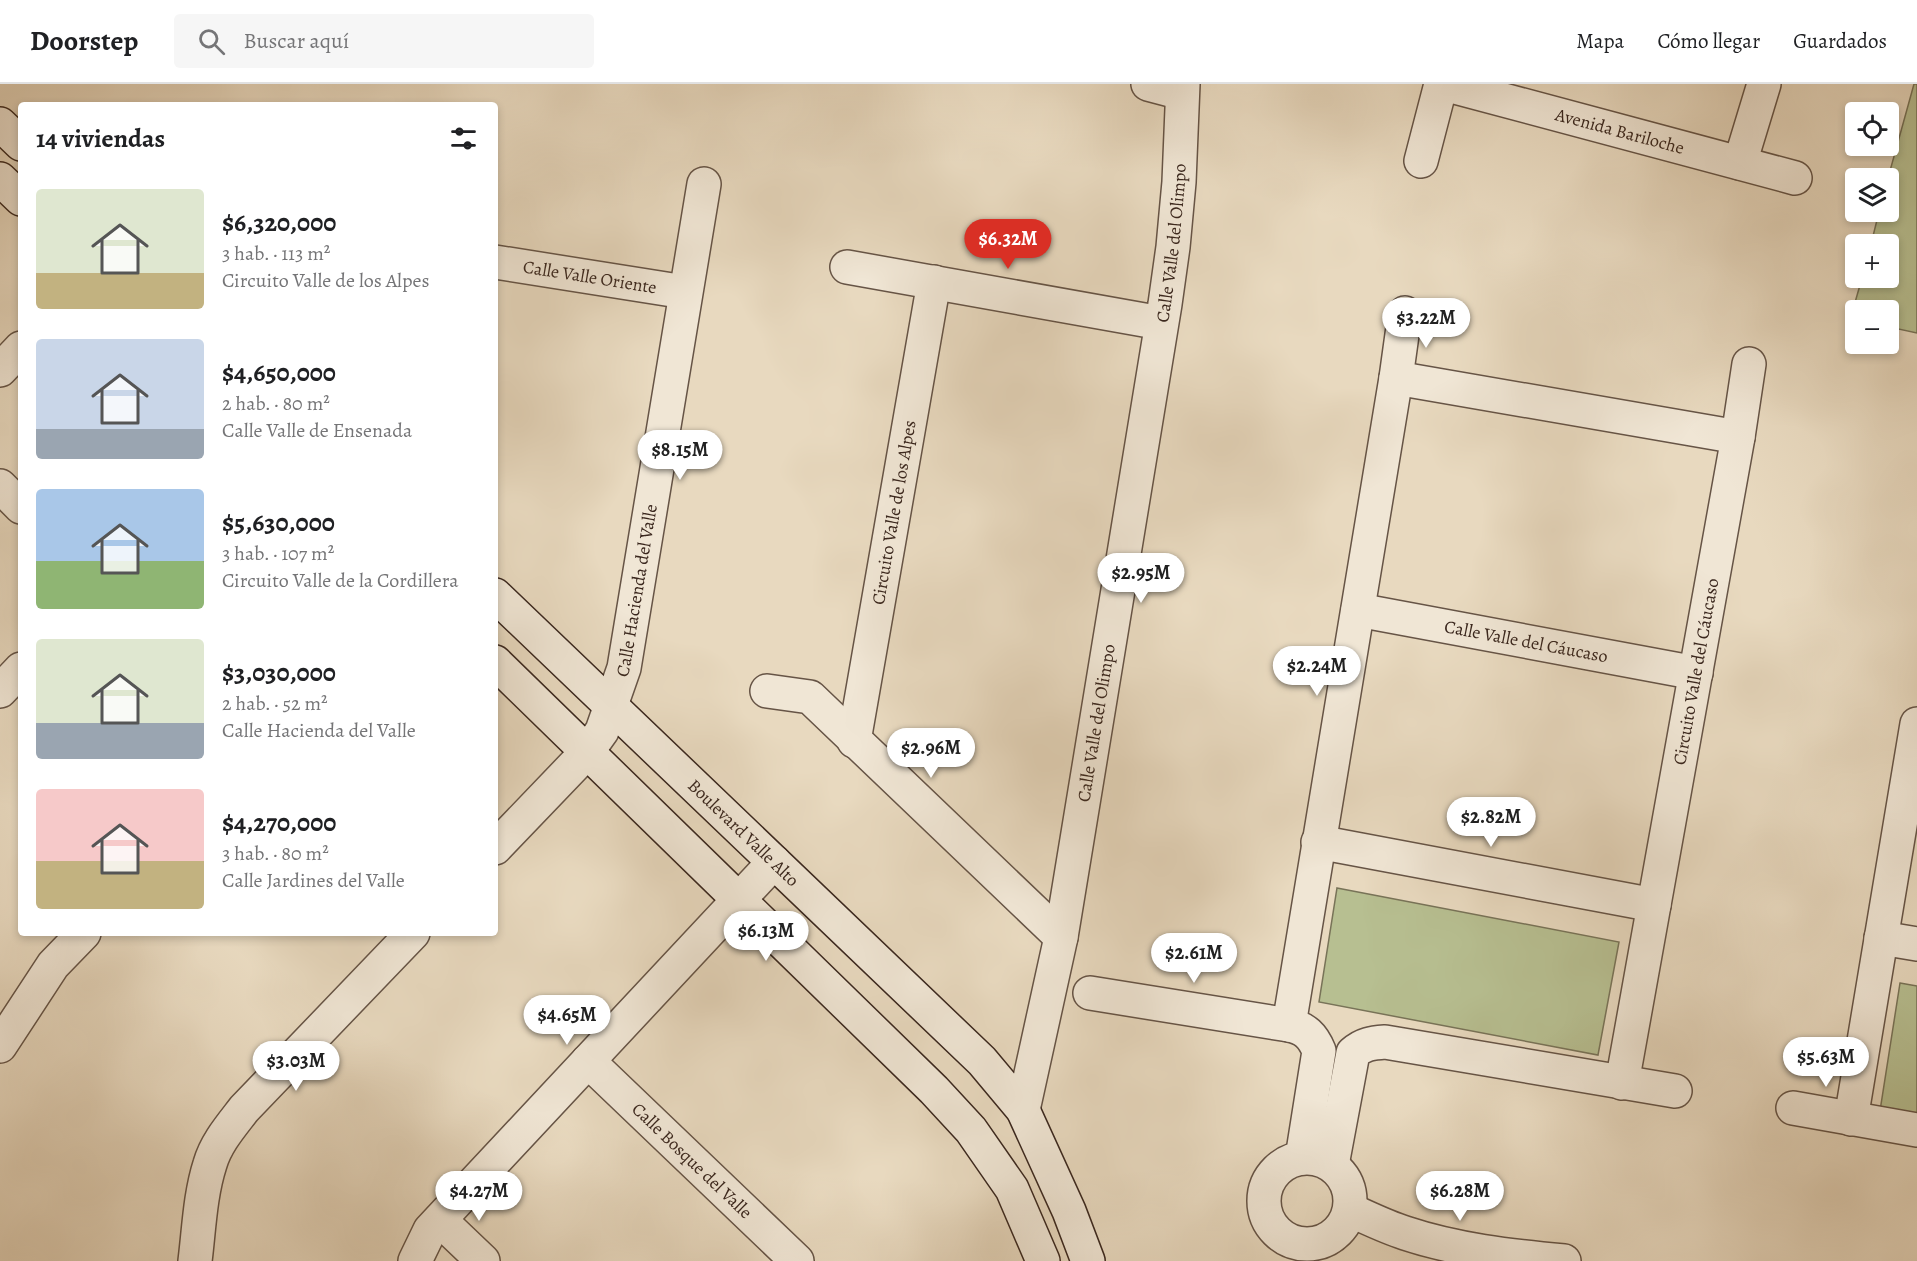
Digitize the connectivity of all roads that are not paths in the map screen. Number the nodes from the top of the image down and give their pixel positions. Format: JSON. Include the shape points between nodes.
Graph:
{"nodes":[{"id":1,"x":1149,"y":84,"type":"edge"},
{"id":2,"x":1443,"y":84,"type":"edge"},
{"id":3,"x":1764,"y":84,"type":"edge"},
{"id":4,"x":1183,"y":88,"type":"edge"},
{"id":5,"x":0,"y":124,"type":"edge"},
{"id":6,"x":18,"y":141,"type":"edge"},
{"id":7,"x":1421,"y":161,"type":"dead end"},
{"id":8,"x":1740,"y":164,"type":"junction"},
{"id":9,"x":1795,"y":178,"type":"dead end"},
{"id":10,"x":0,"y":179,"type":"edge"},
{"id":11,"x":704,"y":184,"type":"dead end"},
{"id":12,"x":18,"y":196,"type":"edge"},
{"id":13,"x":498,"y":262,"type":"edge"},
{"id":14,"x":847,"y":267,"type":"dead end"},
{"id":15,"x":934,"y":282,"type":"junction"},
{"id":16,"x":685,"y":292,"type":"junction"},
{"id":17,"x":1405,"y":313,"type":"dead end"},
{"id":18,"x":1161,"y":323,"type":"junction"},
{"id":19,"x":18,"y":351,"type":"edge"},
{"id":20,"x":1749,"y":364,"type":"dead end"},
{"id":21,"x":0,"y":370,"type":"edge"},
{"id":22,"x":1396,"y":378,"type":"junction"},
{"id":23,"x":1738,"y":437,"type":"junction"},
{"id":24,"x":0,"y":486,"type":"edge"},
{"id":25,"x":18,"y":504,"type":"edge"},
{"id":26,"x":498,"y":599,"type":"edge"},
{"id":27,"x":1358,"y":610,"type":"junction"},
{"id":28,"x":498,"y":665,"type":"edge"},
{"id":29,"x":18,"y":672,"type":"edge"},
{"id":30,"x":1696,"y":673,"type":"junction"},
{"id":31,"x":0,"y":691,"type":"edge"},
{"id":32,"x":767,"y":691,"type":"dead end"},
{"id":33,"x":611,"y":706,"type":"junction"},
{"id":34,"x":1917,"y":724,"type":"edge"},
{"id":35,"x":854,"y":741,"type":"junction"},
{"id":36,"x":587,"y":752,"type":"junction"},
{"id":37,"x":1318,"y":842,"type":"junction"},
{"id":38,"x":498,"y":845,"type":"edge"},
{"id":39,"x":774,"y":862,"type":"junction"},
{"id":40,"x":738,"y":900,"type":"junction"},
{"id":41,"x":1654,"y":905,"type":"junction"},
{"id":42,"x":81,"y":936,"type":"edge"},
{"id":43,"x":410,"y":936,"type":"edge"},
{"id":44,"x":1061,"y":937,"type":"junction"},
{"id":45,"x":1881,"y":938,"type":"junction"},
{"id":46,"x":1917,"y":944,"type":"edge"},
{"id":47,"x":1090,"y":993,"type":"dead end"},
{"id":48,"x":1289,"y":1025,"type":"junction"},
{"id":49,"x":0,"y":1046,"type":"edge"},
{"id":50,"x":588,"y":1061,"type":"junction"},
{"id":51,"x":1622,"y":1083,"type":"junction"},
{"id":52,"x":1675,"y":1091,"type":"dead end"},
{"id":53,"x":1793,"y":1108,"type":"dead end"},
{"id":54,"x":1023,"y":1110,"type":"junction"},
{"id":55,"x":1851,"y":1119,"type":"junction"},
{"id":56,"x":1917,"y":1130,"type":"edge"},
{"id":57,"x":1317,"y":1161,"type":"junction"},
{"id":58,"x":1350,"y":1210,"type":"junction"},
{"id":59,"x":440,"y":1220,"type":"junction"},
{"id":60,"x":1280,"y":1248,"type":"edge"},
{"id":61,"x":1316,"y":1252,"type":"edge"},
{"id":62,"x":195,"y":1261,"type":"edge"},
{"id":63,"x":415,"y":1261,"type":"edge"},
{"id":64,"x":483,"y":1261,"type":"edge"},
{"id":65,"x":797,"y":1261,"type":"edge"},
{"id":66,"x":1043,"y":1261,"type":"edge"},
{"id":67,"x":1088,"y":1261,"type":"edge"},
{"id":68,"x":1564,"y":1261,"type":"edge"}],
"edges":[{"from":1,"to":4,"type":"street"},
{"from":2,"to":7,"type":"street"},
{"from":2,"to":8,"type":"street","name":"Avenida Bariloche"},
{"from":3,"to":8,"type":"street"},
{"from":4,"to":18,"type":"street","name":"Calle Valle del Olimpo","via":[[1173,247]]},
{"from":5,"to":6,"type":"street"},
{"from":8,"to":9,"type":"street","name":"Avenida Bariloche"},
{"from":10,"to":12,"type":"street"},
{"from":11,"to":16,"type":"street","name":"Calle Hacienda del Valle"},
{"from":13,"to":16,"type":"street","name":"Calle Valle Oriente"},
{"from":14,"to":15,"type":"street"},
{"from":15,"to":18,"type":"street"},
{"from":15,"to":35,"type":"street","name":"Circuito Valle de los Alpes"},
{"from":16,"to":33,"type":"street","name":"Calle Hacienda del Valle","via":[[624,668]]},
{"from":17,"to":22,"type":"street"},
{"from":18,"to":44,"type":"street","name":"Calle Valle del Olimpo"},
{"from":19,"to":21,"type":"street"},
{"from":20,"to":23,"type":"street","name":"Circuito Valle del Cáucaso"},
{"from":22,"to":23,"type":"street"},
{"from":22,"to":27,"type":"street"},
{"from":23,"to":30,"type":"street","name":"Circuito Valle del Cáucaso"},
{"from":24,"to":25,"type":"street"},
{"from":26,"to":33,"type":"street","name":"Boulevard Valle Alto"},
{"from":27,"to":30,"type":"street","name":"Calle Valle del Cáucaso"},
{"from":27,"to":37,"type":"street"},
{"from":28,"to":36,"type":"street"},
{"from":29,"to":31,"type":"street"},
{"from":30,"to":41,"type":"street","name":"Circuito Valle del Cáucaso"},
{"from":32,"to":35,"type":"street","via":[[810,697]]},
{"from":33,"to":36,"type":"street","name":"Calle Hacienda del Valle","via":[[602,731]]},
{"from":33,"to":39,"type":"street","name":"Boulevard Valle Alto"},
{"from":34,"to":45,"type":"street"},
{"from":35,"to":44,"type":"street"},
{"from":36,"to":38,"type":"street","name":"Calle Hacienda del Valle"},
{"from":36,"to":40,"type":"street"},
{"from":37,"to":41,"type":"street"},
{"from":37,"to":48,"type":"street"},
{"from":39,"to":40,"type":"street"},
{"from":39,"to":54,"type":"street","name":"Boulevard Valle Alto","via":[[982,1061]]},
{"from":40,"to":50,"type":"street"},
{"from":40,"to":66,"type":"street","via":[[971,1130],[1012,1190]]},
{"from":41,"to":51,"type":"street","name":"Circuito Valle del Cáucaso"},
{"from":42,"to":49,"type":"street","via":[[53,965]]},
{"from":43,"to":62,"type":"street","via":[[244,1109],[220,1141],[210,1163]]},
{"from":44,"to":54,"type":"street","name":"Calle Valle del Olimpo"},
{"from":45,"to":46,"type":"street"},
{"from":45,"to":55,"type":"street"},
{"from":47,"to":48,"type":"street"},
{"from":48,"to":57,"type":"street","via":[[1308,1033],[1319,1051]]},
{"from":50,"to":59,"type":"street"},
{"from":50,"to":65,"type":"street","name":"Calle Bosque del Valle"},
{"from":51,"to":52,"type":"street"},
{"from":51,"to":57,"type":"street","via":[[1385,1042],[1360,1046],[1353,1053]]},
{"from":53,"to":55,"type":"street"},
{"from":54,"to":67,"type":"street","name":"Boulevard Valle Alto"},
{"from":55,"to":56,"type":"street"},
{"from":57,"to":58,"type":"street","via":[[1348,1185]]},
{"from":57,"to":60,"type":"street","via":[[1290,1161],[1266,1188],[1266,1212]]},
{"from":58,"to":61,"type":"street","via":[[1337,1233]]},
{"from":58,"to":68,"type":"street","via":[[1403,1233],[1456,1247]]},
{"from":59,"to":63,"type":"street","via":[[430,1230]]},
{"from":59,"to":64,"type":"street"},
{"from":60,"to":61,"type":"street","via":[[1298,1243]]}]}
